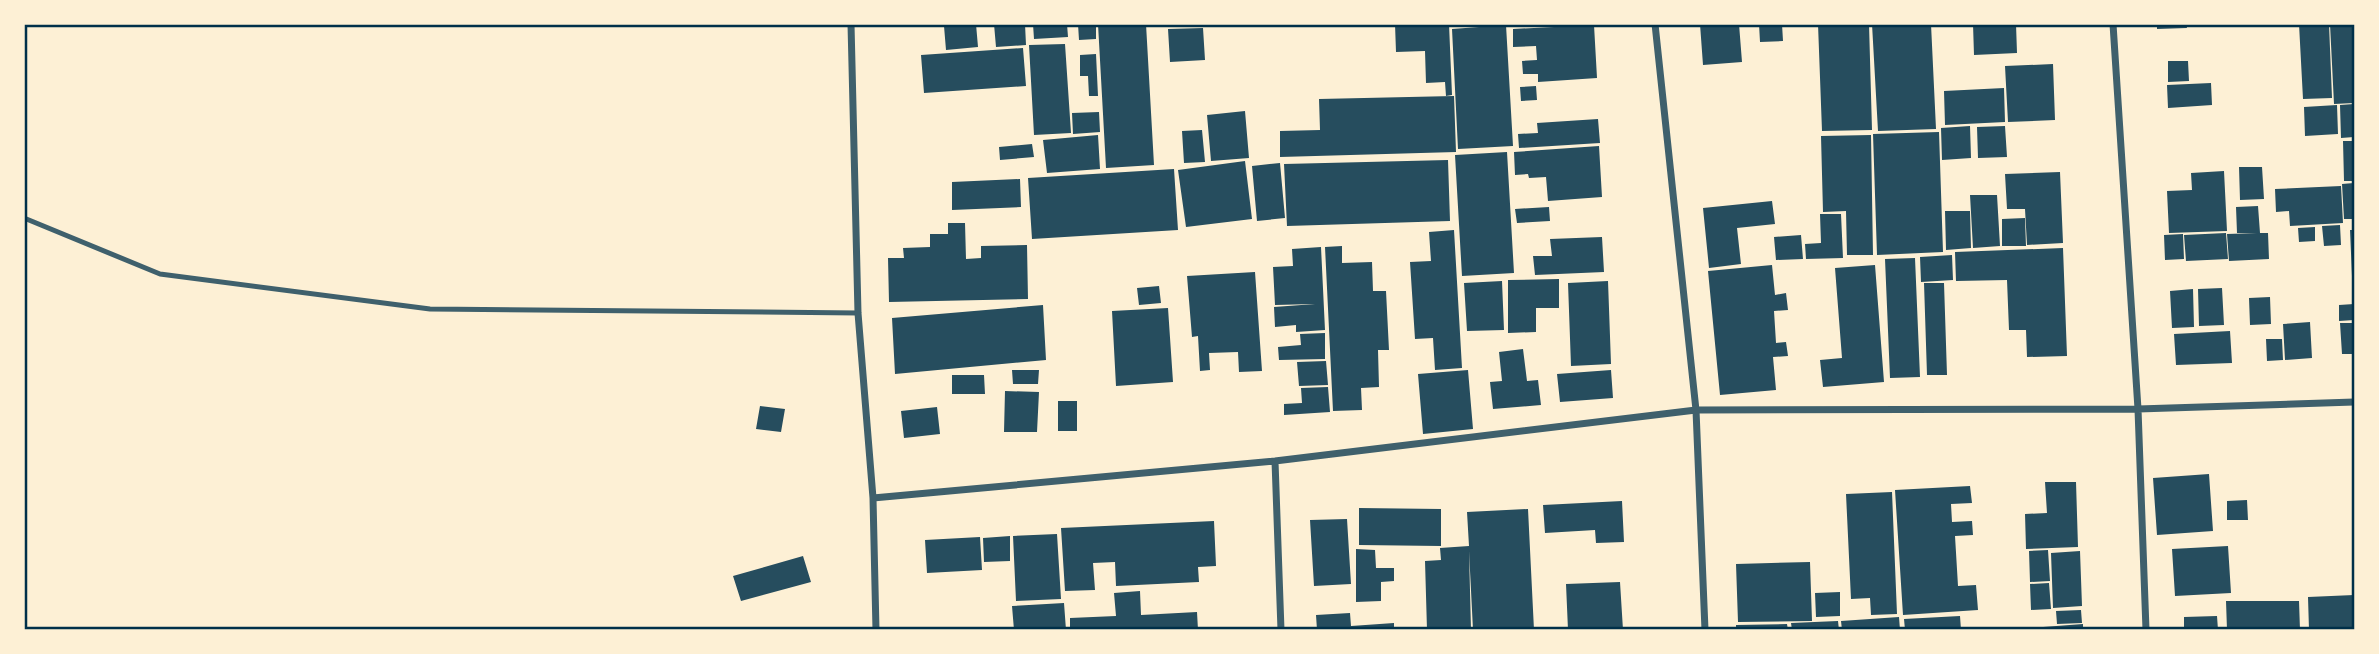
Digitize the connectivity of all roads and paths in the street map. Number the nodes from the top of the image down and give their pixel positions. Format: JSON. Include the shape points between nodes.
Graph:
{"nodes":[{"id":1,"x":851,"y":24,"type":"edge"},
{"id":2,"x":1656,"y":24,"type":"edge"},
{"id":3,"x":2113,"y":24,"type":"edge"},
{"id":4,"x":24,"y":218,"type":"edge"},
{"id":5,"x":858,"y":313,"type":"junction"},
{"id":6,"x":2354,"y":402,"type":"edge"},
{"id":7,"x":2138,"y":409,"type":"junction"},
{"id":8,"x":1696,"y":410,"type":"junction"},
{"id":9,"x":1275,"y":461,"type":"junction"},
{"id":10,"x":873,"y":498,"type":"junction"},
{"id":11,"x":876,"y":629,"type":"edge"},
{"id":12,"x":1281,"y":629,"type":"edge"},
{"id":13,"x":1705,"y":629,"type":"edge"},
{"id":14,"x":2146,"y":629,"type":"edge"}],
"edges":[{"from":1,"to":5,"type":"street"},
{"from":2,"to":8,"type":"street"},
{"from":3,"to":7,"type":"street"},
{"from":4,"to":5,"type":"lane","via":[[160,275],[430,309]]},
{"from":5,"to":10,"type":"street"},
{"from":6,"to":7,"type":"street"},
{"from":7,"to":8,"type":"street"},
{"from":7,"to":14,"type":"street"},
{"from":8,"to":9,"type":"street"},
{"from":8,"to":13,"type":"street"},
{"from":9,"to":10,"type":"street"},
{"from":9,"to":12,"type":"street"},
{"from":10,"to":11,"type":"street"}]}
